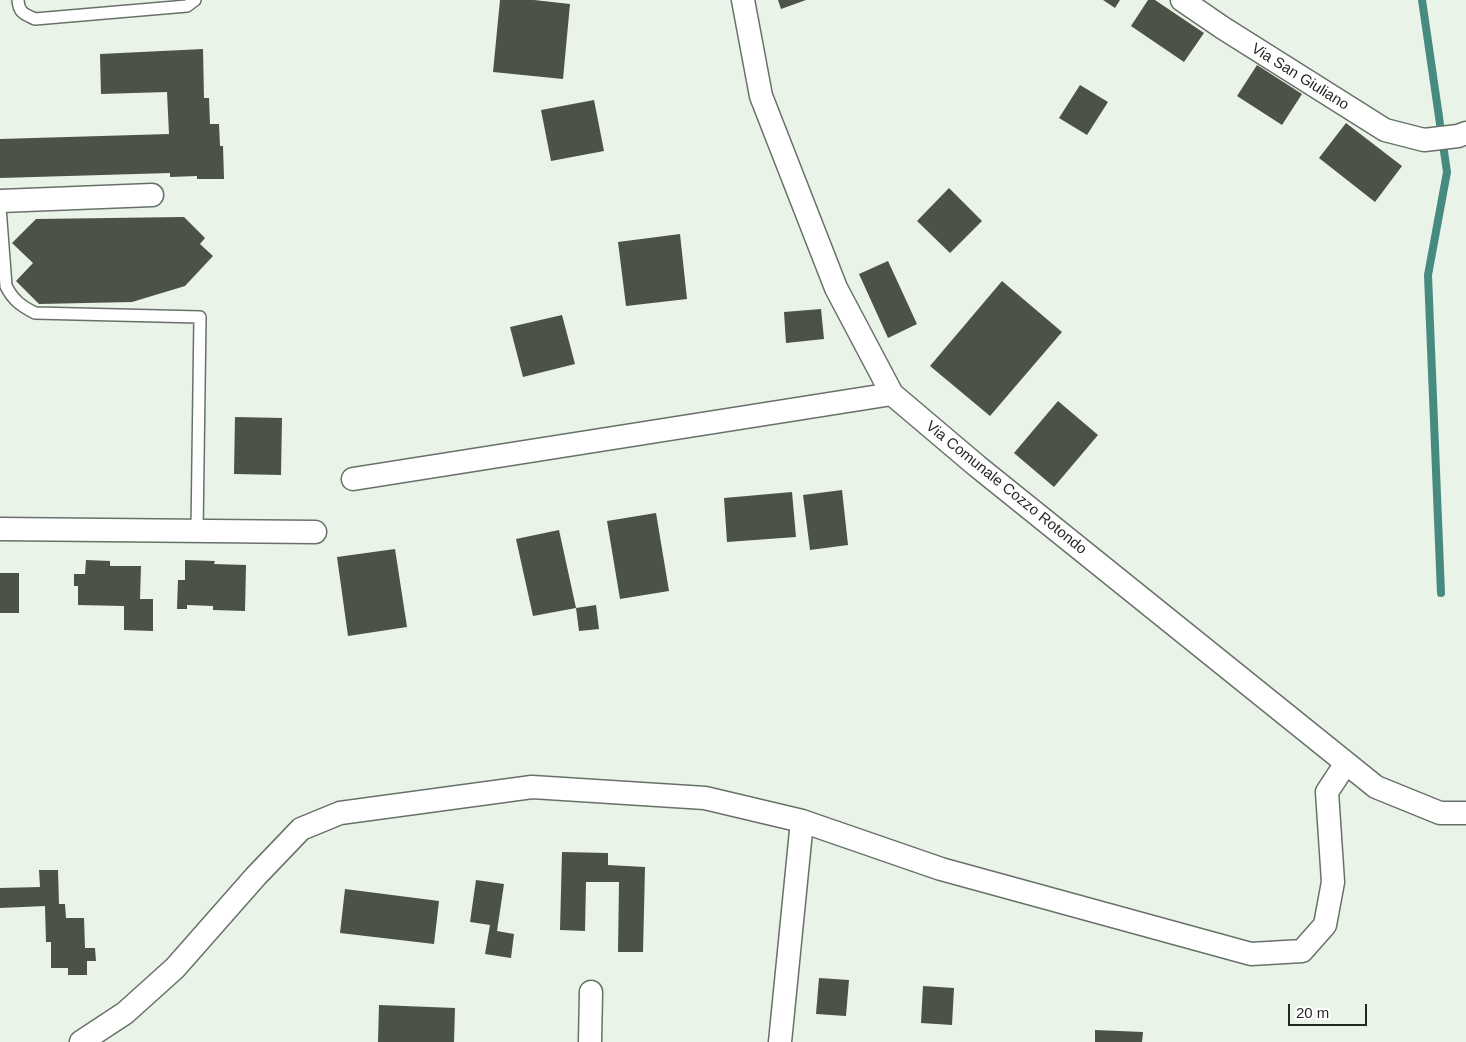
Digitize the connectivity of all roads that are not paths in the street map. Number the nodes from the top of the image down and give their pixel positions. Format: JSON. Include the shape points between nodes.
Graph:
{"nodes":[{"id":1,"x":18,"y":0,"type":"edge"},
{"id":2,"x":195,"y":0,"type":"edge"},
{"id":3,"x":743,"y":0,"type":"edge"},
{"id":4,"x":1182,"y":0,"type":"edge"},
{"id":5,"x":1462,"y":134,"type":"edge"},
{"id":6,"x":152,"y":195,"type":"dead end"},
{"id":7,"x":0,"y":201,"type":"edge"},
{"id":8,"x":0,"y":207,"type":"edge"},
{"id":9,"x":892,"y":394,"type":"junction"},
{"id":10,"x":353,"y":479,"type":"dead end"},
{"id":11,"x":0,"y":528,"type":"edge"},
{"id":12,"x":197,"y":531,"type":"junction"},
{"id":13,"x":315,"y":532,"type":"dead end"},
{"id":14,"x":1346,"y":763,"type":"junction"},
{"id":15,"x":1466,"y":813,"type":"edge"},
{"id":16,"x":802,"y":821,"type":"junction"},
{"id":17,"x":591,"y":992,"type":"dead end"},
{"id":18,"x":81,"y":1042,"type":"edge"},
{"id":19,"x":590,"y":1042,"type":"edge"},
{"id":20,"x":780,"y":1042,"type":"edge"}],
"edges":[{"from":1,"to":2,"type":"lane","via":[[24,14],[35,19],[187,6]]},
{"from":3,"to":9,"type":"street","name":"Via Comunale Cozzo Rotondo","via":[[761,96],[836,288]]},
{"from":4,"to":5,"type":"street","name":"Via San Giuliano","via":[[1386,130],[1424,140]]},
{"from":6,"to":7,"type":"street"},
{"from":8,"to":12,"type":"lane","via":[[6,286],[21,306],[35,313],[200,316]]},
{"from":9,"to":10,"type":"street"},
{"from":9,"to":14,"type":"street","name":"Via Comunale Cozzo Rotondo"},
{"from":11,"to":12,"type":"street"},
{"from":12,"to":13,"type":"street"},
{"from":14,"to":15,"type":"street","name":"Via Comunale Cozzo Rotondo","via":[[1376,787],[1440,813]]},
{"from":14,"to":16,"type":"street","via":[[1327,792],[1333,882],[1325,925],[1302,951],[1251,954],[941,869]]},
{"from":16,"to":18,"type":"street","via":[[705,798],[532,787],[340,813],[300,829],[175,968],[125,1013]]},
{"from":16,"to":20,"type":"street"},
{"from":17,"to":19,"type":"street"}]}
